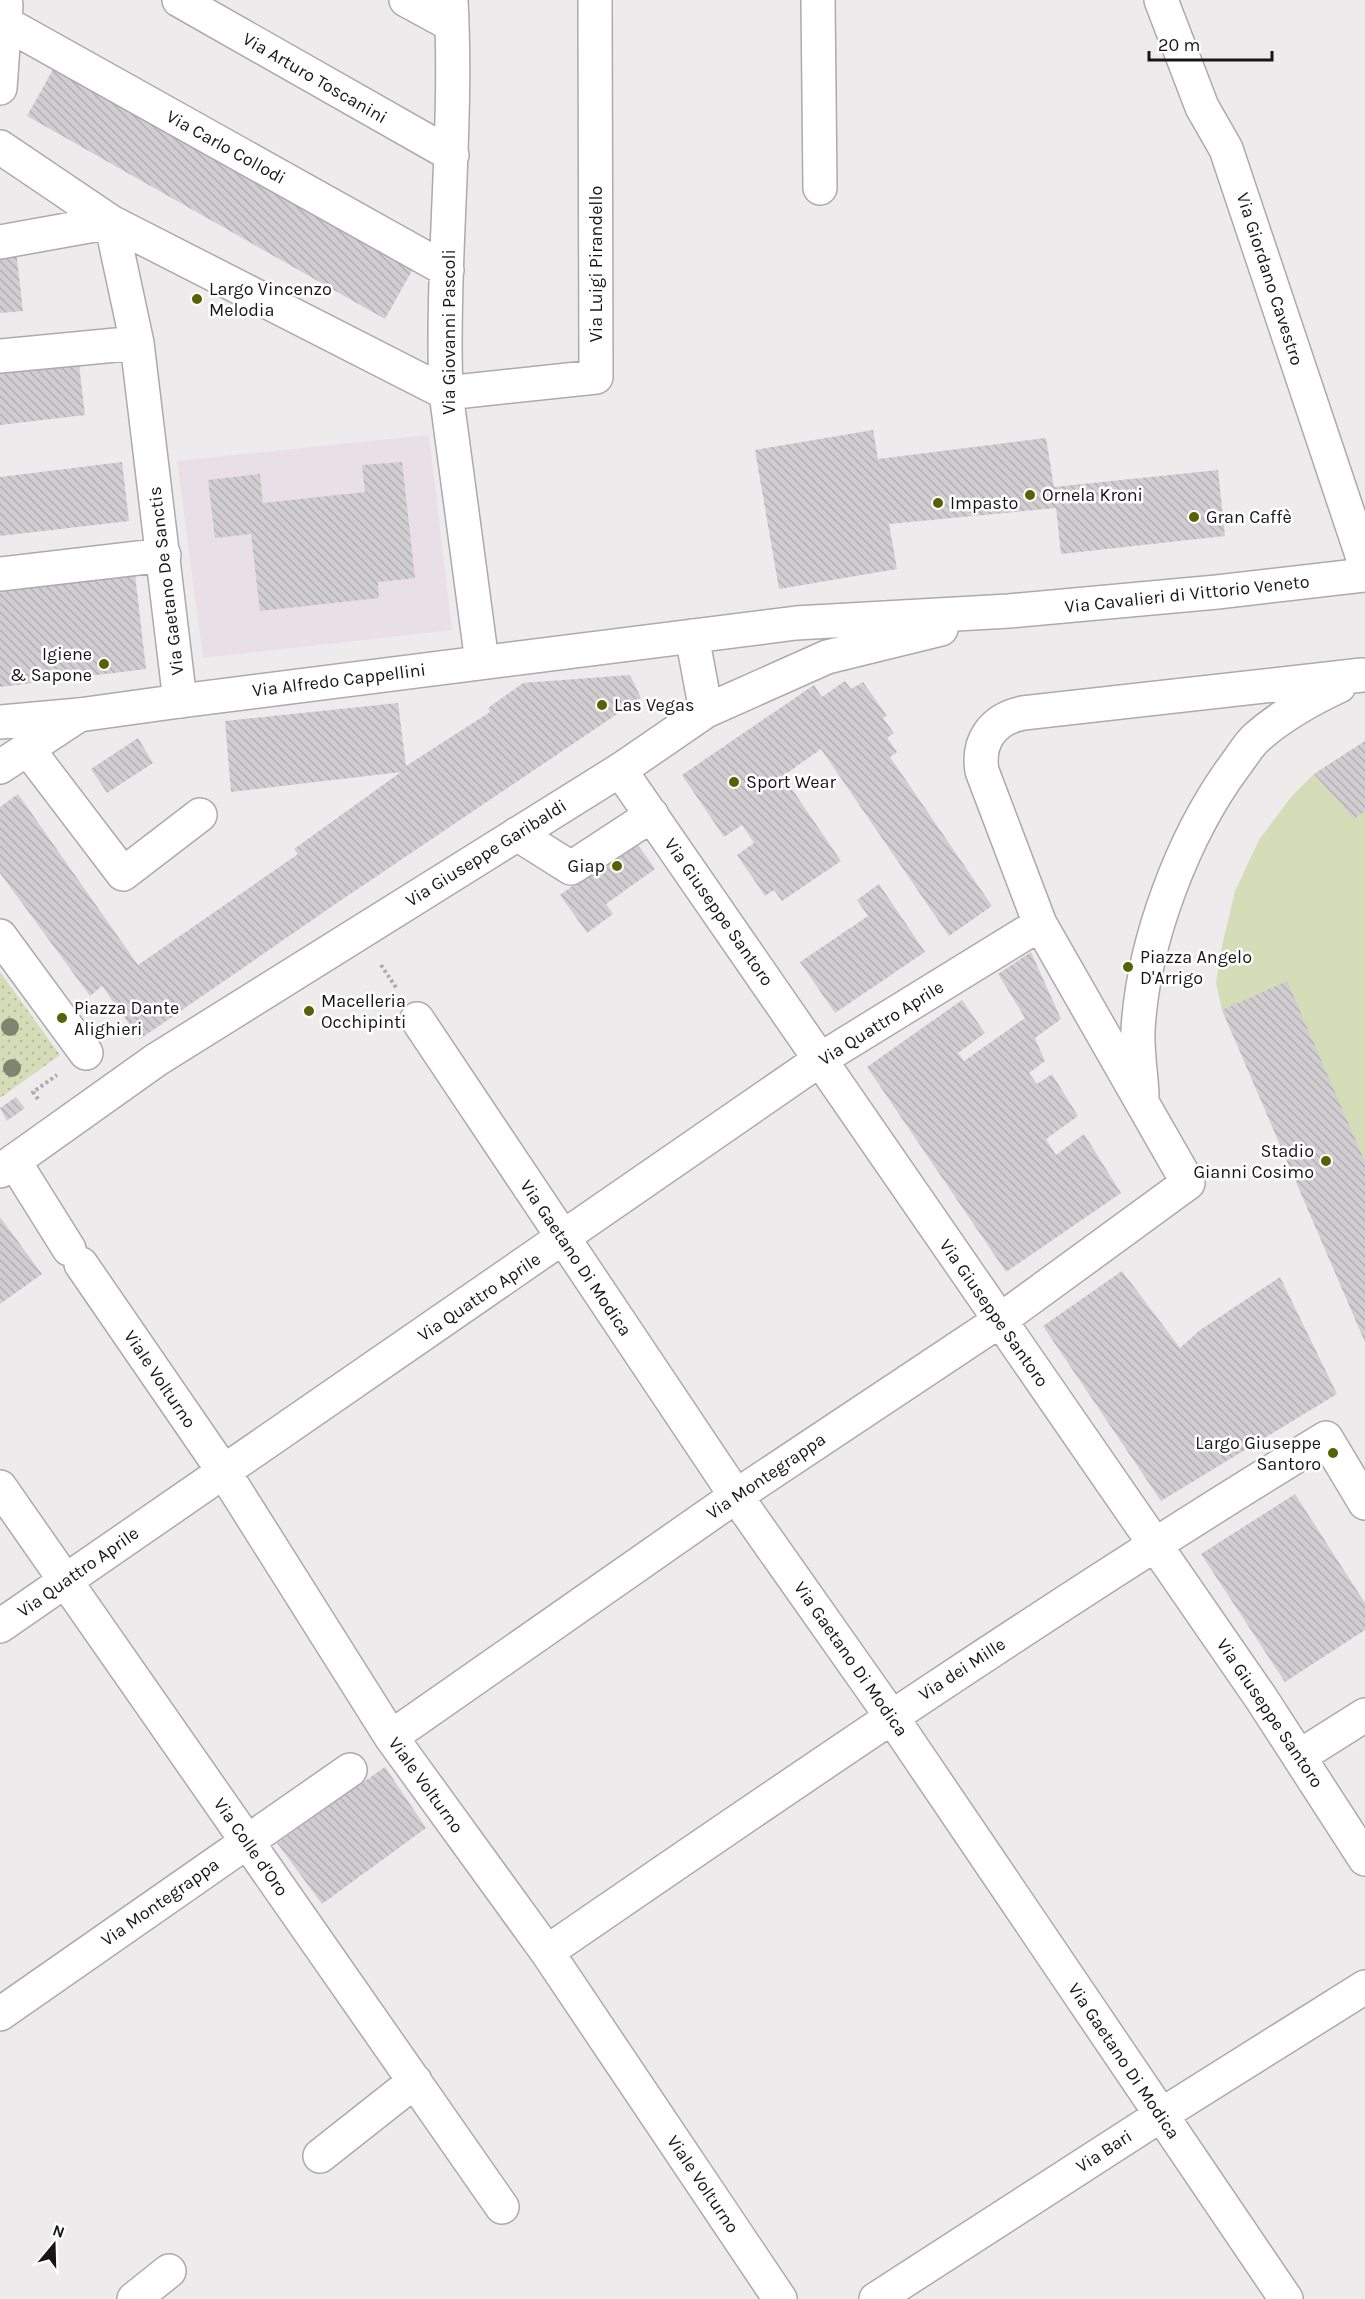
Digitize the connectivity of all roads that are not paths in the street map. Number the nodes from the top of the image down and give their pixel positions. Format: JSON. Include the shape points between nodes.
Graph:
{"nodes":[{"id":1,"x":179,"y":0,"type":"edge"},
{"id":2,"x":406,"y":0,"type":"edge"},
{"id":3,"x":595,"y":0,"type":"edge"},
{"id":4,"x":818,"y":0,"type":"edge"},
{"id":5,"x":1161,"y":0,"type":"edge"},
{"id":6,"x":5,"y":11,"type":"edge"},
{"id":7,"x":451,"y":13,"type":"edge"},
{"id":8,"x":0,"y":88,"type":"edge"},
{"id":9,"x":0,"y":147,"type":"edge"},
{"id":10,"x":452,"y":155,"type":"junction"},
{"id":11,"x":820,"y":188,"type":"dead end"},
{"id":12,"x":111,"y":222,"type":"junction"},
{"id":13,"x":0,"y":242,"type":"edge"},
{"id":14,"x":447,"y":270,"type":"junction"},
{"id":15,"x":137,"y":344,"type":"junction"},
{"id":16,"x":0,"y":356,"type":"edge"},
{"id":17,"x":446,"y":393,"type":"junction"},
{"id":18,"x":164,"y":555,"type":"junction"},
{"id":19,"x":1365,"y":564,"type":"edge"},
{"id":20,"x":0,"y":574,"type":"edge"},
{"id":21,"x":1365,"y":575,"type":"edge"},
{"id":22,"x":1009,"y":611,"type":"junction"},
{"id":23,"x":692,"y":636,"type":"junction"},
{"id":24,"x":482,"y":662,"type":"junction"},
{"id":25,"x":1364,"y":674,"type":"edge"},
{"id":26,"x":180,"y":701,"type":"junction"},
{"id":27,"x":706,"y":711,"type":"junction"},
{"id":28,"x":79,"y":715,"type":"junction"},
{"id":29,"x":0,"y":722,"type":"edge"},
{"id":30,"x":27,"y":748,"type":"junction"},
{"id":31,"x":0,"y":767,"type":"edge"},
{"id":32,"x":620,"y":770,"type":"junction"},
{"id":33,"x":652,"y":814,"type":"junction"},
{"id":34,"x":201,"y":815,"type":"dead end"},
{"id":35,"x":517,"y":834,"type":"junction"},
{"id":36,"x":1031,"y":930,"type":"junction"},
{"id":37,"x":0,"y":936,"type":"edge"},
{"id":38,"x":417,"y":1019,"type":"road end"},
{"id":39,"x":86,"y":1053,"type":"dead end"},
{"id":40,"x":821,"y":1059,"type":"junction"},
{"id":41,"x":1143,"y":1102,"type":"junction"},
{"id":42,"x":7,"y":1166,"type":"edge"},
{"id":43,"x":563,"y":1240,"type":"junction"},
{"id":44,"x":999,"y":1321,"type":"junction"},
{"id":45,"x":224,"y":1472,"type":"junction"},
{"id":46,"x":0,"y":1487,"type":"edge"},
{"id":47,"x":736,"y":1496,"type":"junction"},
{"id":48,"x":1365,"y":1503,"type":"edge"},
{"id":49,"x":1155,"y":1544,"type":"junction"},
{"id":50,"x":65,"y":1580,"type":"junction"},
{"id":51,"x":0,"y":1626,"type":"edge"},
{"id":52,"x":1365,"y":1715,"type":"edge"},
{"id":53,"x":891,"y":1716,"type":"junction"},
{"id":54,"x":391,"y":1737,"type":"junction"},
{"id":55,"x":1300,"y":1756,"type":"junction"},
{"id":56,"x":350,"y":1770,"type":"dead end"},
{"id":57,"x":247,"y":1841,"type":"junction"},
{"id":58,"x":1365,"y":1859,"type":"edge"},
{"id":59,"x":547,"y":1952,"type":"junction"},
{"id":60,"x":1365,"y":1987,"type":"edge"},
{"id":61,"x":0,"y":2014,"type":"edge"},
{"id":62,"x":415,"y":2082,"type":"junction"},
{"id":63,"x":1161,"y":2115,"type":"junction"},
{"id":64,"x":320,"y":2156,"type":"dead end"},
{"id":65,"x":502,"y":2207,"type":"dead end"},
{"id":66,"x":169,"y":2271,"type":"dead end"},
{"id":67,"x":134,"y":2299,"type":"edge"},
{"id":68,"x":780,"y":2299,"type":"edge"},
{"id":69,"x":876,"y":2299,"type":"edge"},
{"id":70,"x":1286,"y":2299,"type":"edge"}],
"edges":[{"from":1,"to":10,"type":"street","name":"Via Arturo Toscanini"},
{"from":2,"to":7,"type":"street"},
{"from":3,"to":17,"type":"street","name":"Via Luigi Pirandello","via":[[596,377]]},
{"from":4,"to":11,"type":"street"},
{"from":5,"to":19,"type":"street","name":"Via Giordano Cavestro","via":[[1202,107],[1226,149]]},
{"from":6,"to":8,"type":"street"},
{"from":6,"to":14,"type":"street","name":"Via Carlo Collodi"},
{"from":7,"to":10,"type":"street","name":"Via Giovanni Pascoli"},
{"from":9,"to":12,"type":"street"},
{"from":10,"to":14,"type":"street","name":"Via Giovanni Pascoli"},
{"from":12,"to":13,"type":"street"},
{"from":12,"to":15,"type":"street","name":"Via Gaetano De Sanctis"},
{"from":12,"to":17,"type":"street"},
{"from":14,"to":17,"type":"street","name":"Via Giovanni Pascoli"},
{"from":15,"to":16,"type":"street"},
{"from":15,"to":18,"type":"street","name":"Via Gaetano De Sanctis"},
{"from":17,"to":24,"type":"street","name":"Via Giovanni Pascoli"},
{"from":18,"to":20,"type":"street"},
{"from":18,"to":26,"type":"street","name":"Via Gaetano De Sanctis"},
{"from":21,"to":22,"type":"street","name":"Via Cavalieri di Vittorio Veneto"},
{"from":22,"to":23,"type":"street","name":"Via Alfredo Cappellini","via":[[796,623]]},
{"from":22,"to":27,"type":"street","name":"Via Giuseppe Garibaldi","via":[[827,657]]},
{"from":23,"to":24,"type":"street","name":"Via Alfredo Cappellini"},
{"from":23,"to":27,"type":"street"},
{"from":24,"to":26,"type":"street","name":"Via Alfredo Cappellini"},
{"from":25,"to":36,"type":"street","via":[[1023,713],[1001,721],[985,738],[982,771]]},
{"from":25,"to":41,"type":"street","via":[[1300,705],[1254,740],[1218,788],[1189,843],[1162,916],[1143,987],[1138,1032]]},
{"from":26,"to":28,"type":"street","name":"Via Alfredo Cappellini"},
{"from":27,"to":32,"type":"street","name":"Via Giuseppe Garibaldi"},
{"from":28,"to":29,"type":"street"},
{"from":28,"to":30,"type":"street","name":"Via Alfredo Cappellini"},
{"from":30,"to":31,"type":"street","name":"Via Alfredo Cappellini"},
{"from":30,"to":34,"type":"street","via":[[123,874]]},
{"from":32,"to":33,"type":"street","name":"Via Giuseppe Santoro"},
{"from":32,"to":35,"type":"street","name":"Via Giuseppe Garibaldi"},
{"from":33,"to":35,"type":"street","via":[[571,868]]},
{"from":33,"to":40,"type":"street","name":"Via Giuseppe Santoro"},
{"from":35,"to":42,"type":"street","name":"Via Giuseppe Garibaldi","via":[[156,1060]]},
{"from":36,"to":40,"type":"street","name":"Via Quattro Aprile"},
{"from":36,"to":41,"type":"street"},
{"from":37,"to":39,"type":"street"},
{"from":38,"to":43,"type":"street","name":"Via Gaetano Di Modica"},
{"from":40,"to":43,"type":"street","name":"Via Quattro Aprile"},
{"from":40,"to":44,"type":"street","name":"Via Giuseppe Santoro"},
{"from":41,"to":44,"type":"street","name":"Via Montegrappa","via":[[1188,1183]]},
{"from":42,"to":45,"type":"street","name":"Viale Volturno","via":[[75,1256]]},
{"from":43,"to":45,"type":"street","name":"Via Quattro Aprile"},
{"from":43,"to":47,"type":"street","name":"Via Gaetano Di Modica"},
{"from":44,"to":47,"type":"street","name":"Via Montegrappa"},
{"from":44,"to":49,"type":"street","name":"Via Giuseppe Santoro"},
{"from":45,"to":50,"type":"street","name":"Via Quattro Aprile"},
{"from":45,"to":54,"type":"street","name":"Viale Volturno"},
{"from":46,"to":50,"type":"street","name":"Via Colle d'Oro"},
{"from":47,"to":53,"type":"street","name":"Via Gaetano Di Modica"},
{"from":47,"to":54,"type":"street","name":"Via Montegrappa"},
{"from":48,"to":49,"type":"street","name":"Via dei Mille","via":[[1326,1438]]},
{"from":49,"to":53,"type":"street","name":"Via dei Mille"},
{"from":49,"to":55,"type":"street","name":"Via Giuseppe Santoro"},
{"from":50,"to":51,"type":"street","name":"Via Quattro Aprile"},
{"from":50,"to":57,"type":"street","name":"Via Colle d'Oro"},
{"from":52,"to":55,"type":"street"},
{"from":53,"to":59,"type":"street","name":"Via dei Mille"},
{"from":53,"to":63,"type":"street","name":"Via Gaetano Di Modica"},
{"from":54,"to":59,"type":"street","name":"Viale Volturno"},
{"from":55,"to":58,"type":"street","name":"Via Giuseppe Santoro"},
{"from":56,"to":57,"type":"street","name":"Via Montegrappa"},
{"from":57,"to":61,"type":"street","name":"Via Montegrappa"},
{"from":57,"to":62,"type":"street","name":"Via Colle d'Oro"},
{"from":59,"to":68,"type":"street","name":"Viale Volturno"},
{"from":60,"to":63,"type":"street","name":"Via Bari"},
{"from":62,"to":64,"type":"street"},
{"from":62,"to":65,"type":"street","name":"Via Colle d'Oro"},
{"from":63,"to":69,"type":"street","name":"Via Bari"},
{"from":63,"to":70,"type":"street","name":"Via Gaetano Di Modica"},
{"from":66,"to":67,"type":"street"}]}
